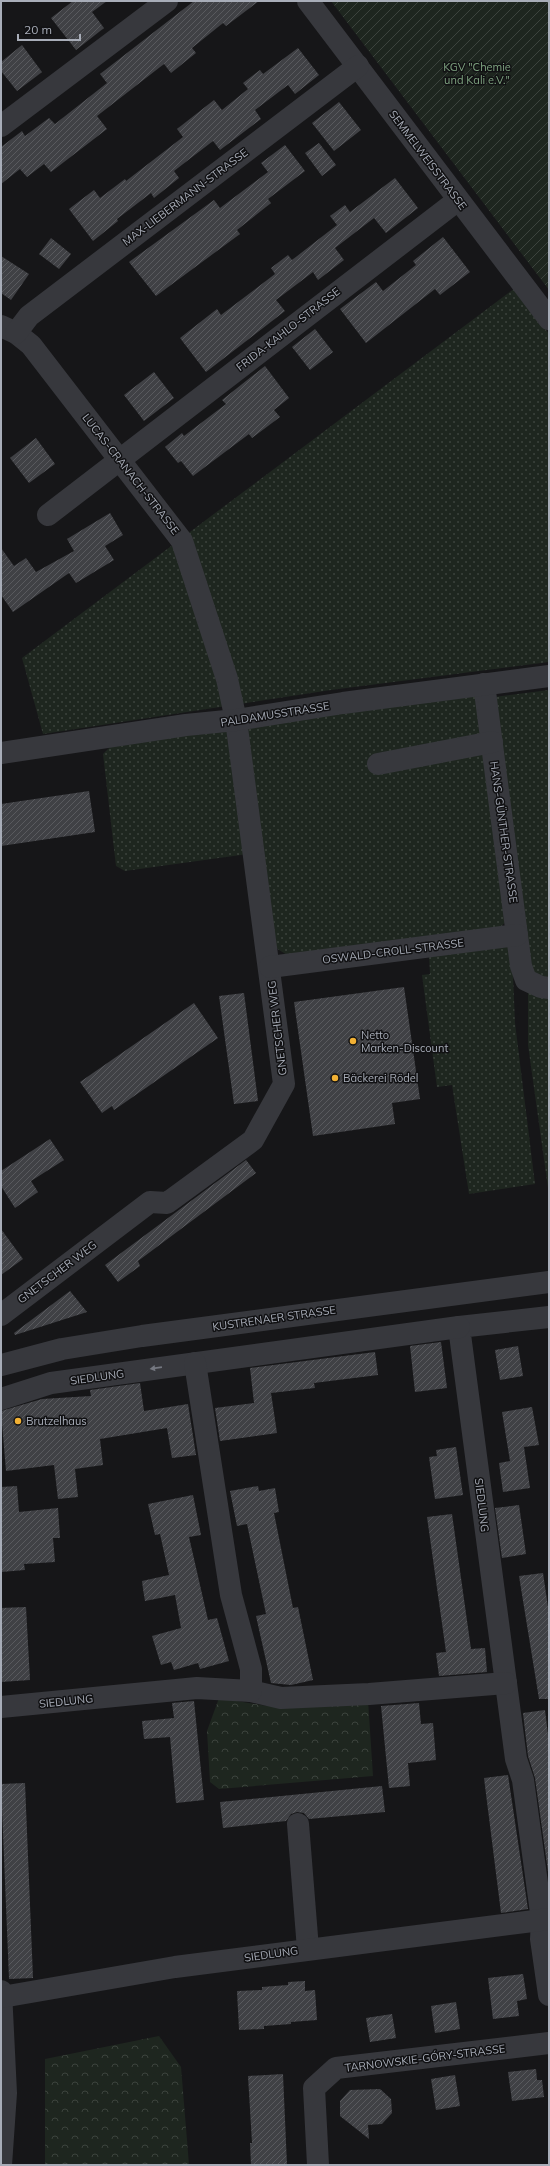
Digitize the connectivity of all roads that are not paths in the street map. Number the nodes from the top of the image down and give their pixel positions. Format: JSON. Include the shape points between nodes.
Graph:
{"nodes":[{"id":1,"x":167,"y":1,"type":"edge"},
{"id":2,"x":308,"y":1,"type":"edge"},
{"id":3,"x":358,"y":66,"type":"junction"},
{"id":4,"x":1,"y":126,"type":"edge"},
{"id":5,"x":458,"y":200,"type":"junction"},
{"id":6,"x":549,"y":319,"type":"edge"},
{"id":7,"x":8,"y":329,"type":"edge"},
{"id":8,"x":120,"y":459,"type":"junction"},
{"id":9,"x":48,"y":515,"type":"dead end"},
{"id":10,"x":549,"y":676,"type":"edge"},
{"id":11,"x":484,"y":684,"type":"junction"},
{"id":12,"x":236,"y":720,"type":"junction"},
{"id":13,"x":492,"y":742,"type":"junction"},
{"id":14,"x":1,"y":753,"type":"edge"},
{"id":15,"x":378,"y":764,"type":"dead end"},
{"id":16,"x":517,"y":935,"type":"junction"},
{"id":17,"x":270,"y":967,"type":"junction"},
{"id":18,"x":549,"y":988,"type":"edge"},
{"id":19,"x":549,"y":1282,"type":"edge"},
{"id":20,"x":1,"y":1315,"type":"edge"},
{"id":21,"x":549,"y":1317,"type":"edge"},
{"id":22,"x":459,"y":1327,"type":"junction"},
{"id":23,"x":195,"y":1363,"type":"junction"},
{"id":24,"x":1,"y":1365,"type":"edge"},
{"id":25,"x":1,"y":1399,"type":"edge"},
{"id":26,"x":506,"y":1684,"type":"junction"},
{"id":27,"x":251,"y":1691,"type":"junction"},
{"id":28,"x":1,"y":1707,"type":"edge"},
{"id":29,"x":298,"y":1824,"type":"dead end"},
{"id":30,"x":544,"y":1926,"type":"edge"},
{"id":31,"x":308,"y":1949,"type":"junction"},
{"id":32,"x":1,"y":1994,"type":"edge"},
{"id":33,"x":549,"y":1995,"type":"edge"},
{"id":34,"x":549,"y":2043,"type":"edge"},
{"id":35,"x":1,"y":2165,"type":"edge"},
{"id":36,"x":318,"y":2165,"type":"edge"}],
"edges":[{"from":1,"to":4,"type":"street"},
{"from":2,"to":3,"type":"street","name":"SEMMELWEISSTRASSE"},
{"from":3,"to":5,"type":"street","name":"SEMMELWEISSTRASSE"},
{"from":3,"to":7,"type":"street","name":"MAX-LIEBERMANN-STRASSE","via":[[29,316]]},
{"from":5,"to":6,"type":"street","name":"SEMMELWEISSTRASSE"},
{"from":5,"to":8,"type":"street","name":"FRIDA-KAHLO-STRASSE"},
{"from":7,"to":8,"type":"street","name":"LUCAS-CRANACH-STRASSE","via":[[31,345]]},
{"from":8,"to":9,"type":"street","name":"FRIDA-KAHLO-STRASSE"},
{"from":8,"to":12,"type":"street","name":"LUCAS-CRANACH-STRASSE","via":[[182,541],[227,679]]},
{"from":10,"to":11,"type":"street","name":"PALDAMUSSTRASSE"},
{"from":11,"to":12,"type":"street","name":"PALDAMUSSTRASSE"},
{"from":11,"to":13,"type":"street","name":"HANS-GÜNTHER-STRASSE"},
{"from":12,"to":14,"type":"street","name":"PALDAMUSSTRASSE","via":[[186,725]]},
{"from":12,"to":17,"type":"street","name":"GNETSCHER WEG"},
{"from":13,"to":15,"type":"street"},
{"from":13,"to":16,"type":"street","name":"HANS-GÜNTHER-STRASSE"},
{"from":16,"to":17,"type":"street","name":"OSWALD-CROLL-STRASSE"},
{"from":16,"to":18,"type":"street","name":"HANS-GÜNTHER-STRASSE","via":[[521,966],[526,980],[541,988]]},
{"from":17,"to":20,"type":"street","name":"GNETSCHER WEG","via":[[284,1084],[253,1140],[167,1203],[150,1202]]},
{"from":19,"to":24,"type":"street","name":"KUSTRENAER STRASSE","via":[[142,1336],[62,1349]]},
{"from":21,"to":22,"type":"street","name":"SIEDLUNG"},
{"from":22,"to":23,"type":"street","name":"SIEDLUNG"},
{"from":22,"to":26,"type":"street","name":"SIEDLUNG"},
{"from":23,"to":25,"type":"street","name":"SIEDLUNG","one_way":true,"via":[[51,1383]]},
{"from":23,"to":27,"type":"street","via":[[231,1596],[251,1669]]},
{"from":26,"to":27,"type":"street","name":"SIEDLUNG","via":[[280,1698]]},
{"from":26,"to":30,"type":"street","name":"SIEDLUNG"},
{"from":27,"to":28,"type":"street","name":"SIEDLUNG","via":[[197,1688]]},
{"from":29,"to":31,"type":"street"},
{"from":30,"to":31,"type":"street","name":"SIEDLUNG"},
{"from":30,"to":33,"type":"street"},
{"from":31,"to":32,"type":"street","name":"SIEDLUNG"},
{"from":32,"to":35,"type":"street","name":"SIEDLUNG","via":[[6,2093]]},
{"from":34,"to":36,"type":"street","name":"TARNOWSKIE-GÓRY-STRASSE","via":[[336,2068],[314,2088]]}]}
